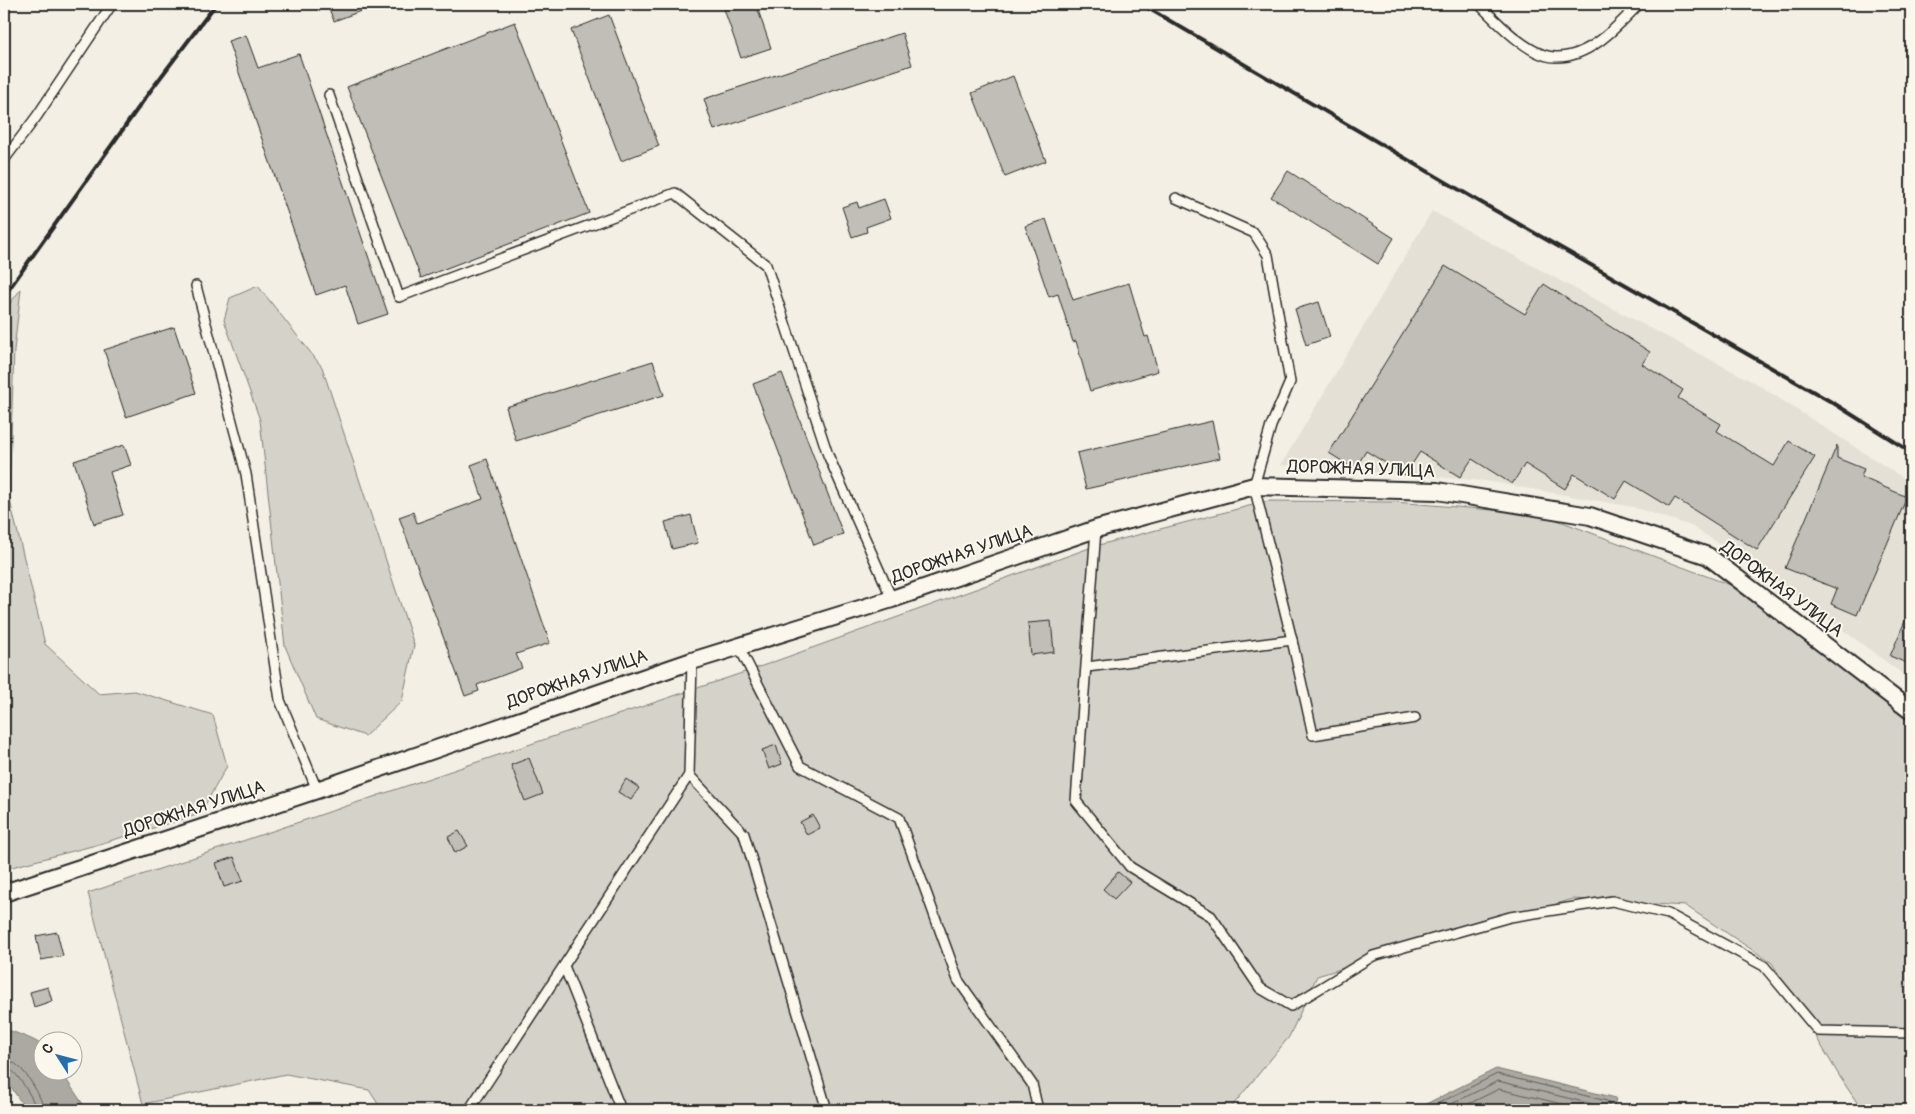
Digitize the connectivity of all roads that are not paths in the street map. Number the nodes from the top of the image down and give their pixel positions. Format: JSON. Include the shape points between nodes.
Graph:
{"nodes":[{"id":1,"x":112,"y":4,"type":"edge"},
{"id":2,"x":1479,"y":4,"type":"edge"},
{"id":3,"x":1639,"y":4,"type":"edge"},
{"id":4,"x":329,"y":95,"type":"dead end"},
{"id":5,"x":4,"y":160,"type":"edge"},
{"id":6,"x":1176,"y":198,"type":"dead end"},
{"id":7,"x":196,"y":286,"type":"dead end"},
{"id":8,"x":1254,"y":486,"type":"junction"},
{"id":9,"x":1096,"y":529,"type":"junction"},
{"id":10,"x":892,"y":599,"type":"junction"},
{"id":11,"x":1292,"y":640,"type":"junction"},
{"id":12,"x":739,"y":647,"type":"junction"},
{"id":13,"x":692,"y":661,"type":"junction"},
{"id":14,"x":1087,"y":666,"type":"junction"},
{"id":15,"x":1911,"y":711,"type":"edge"},
{"id":16,"x":1415,"y":718,"type":"dead end"},
{"id":17,"x":689,"y":775,"type":"junction"},
{"id":18,"x":317,"y":790,"type":"junction"},
{"id":19,"x":4,"y":893,"type":"edge"},
{"id":20,"x":564,"y":966,"type":"junction"},
{"id":21,"x":1911,"y":1033,"type":"edge"},
{"id":22,"x":469,"y":1110,"type":"edge"},
{"id":23,"x":621,"y":1110,"type":"edge"},
{"id":24,"x":827,"y":1110,"type":"edge"},
{"id":25,"x":1038,"y":1110,"type":"edge"}],
"edges":[{"from":1,"to":5,"type":"lane"},
{"from":2,"to":3,"type":"lane","via":[[1527,46],[1556,58],[1574,55],[1596,44]]},
{"from":4,"to":10,"type":"lane","via":[[399,297],[675,193],[766,265],[828,455]]},
{"from":6,"to":8,"type":"lane","via":[[1254,233],[1268,255],[1290,382],[1272,426]]},
{"from":7,"to":18,"type":"lane","via":[[246,474],[280,700]]},
{"from":8,"to":9,"type":"street","name":"ДОРОЖНАЯ УЛИЦА"},
{"from":8,"to":11,"type":"lane"},
{"from":8,"to":15,"type":"street","name":"ДОРОЖНАЯ УЛИЦА","via":[[1437,491],[1590,516],[1708,556]]},
{"from":9,"to":10,"type":"street","name":"ДОРОЖНАЯ УЛИЦА"},
{"from":9,"to":14,"type":"lane"},
{"from":10,"to":12,"type":"street","name":"ДОРОЖНАЯ УЛИЦА"},
{"from":11,"to":14,"type":"lane"},
{"from":11,"to":16,"type":"lane","via":[[1313,735]]},
{"from":12,"to":13,"type":"street","name":"ДОРОЖНАЯ УЛИЦА"},
{"from":12,"to":25,"type":"lane","via":[[800,766],[899,818],[958,980],[1032,1084]]},
{"from":13,"to":17,"type":"lane"},
{"from":13,"to":18,"type":"street","name":"ДОРОЖНАЯ УЛИЦА"},
{"from":14,"to":21,"type":"lane","via":[[1076,801],[1130,867],[1211,916],[1260,988],[1291,1006],[1373,956],[1510,917],[1612,901],[1668,914],[1764,966],[1818,1031]]},
{"from":17,"to":20,"type":"lane"},
{"from":17,"to":24,"type":"lane","via":[[744,834]]},
{"from":18,"to":19,"type":"street","name":"ДОРОЖНАЯ УЛИЦА"},
{"from":20,"to":22,"type":"lane"},
{"from":20,"to":23,"type":"lane"}]}
